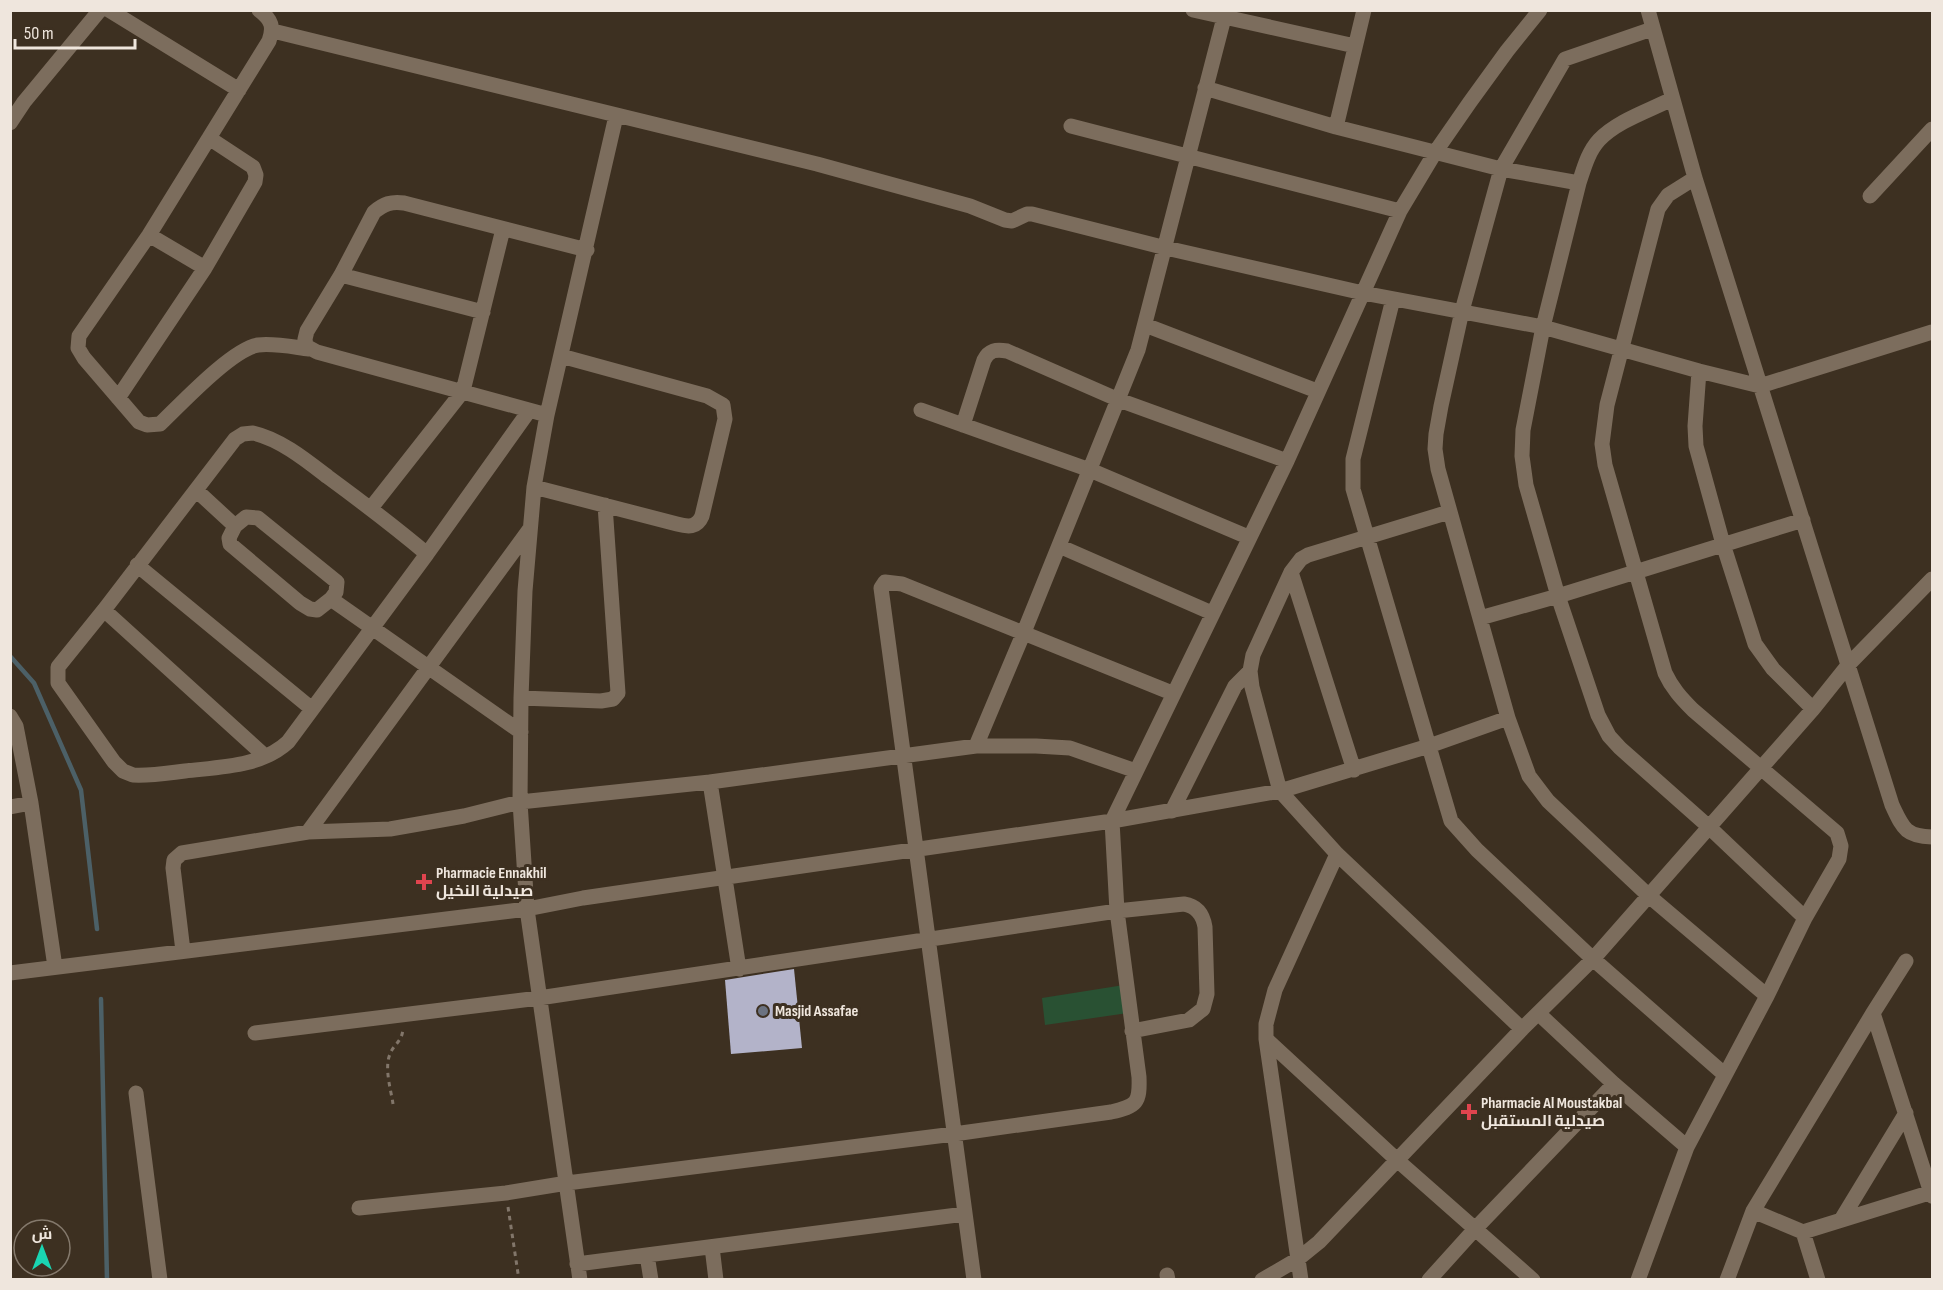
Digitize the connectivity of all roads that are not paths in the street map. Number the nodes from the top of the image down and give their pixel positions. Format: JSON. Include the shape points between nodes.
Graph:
{"nodes":[{"id":1,"x":100,"y":10,"type":"edge"},
{"id":2,"x":109,"y":10,"type":"edge"},
{"id":3,"x":260,"y":10,"type":"edge"},
{"id":4,"x":1193,"y":10,"type":"edge"},
{"id":5,"x":1364,"y":10,"type":"edge"},
{"id":6,"x":1648,"y":10,"type":"edge"},
{"id":7,"x":1538,"y":11,"type":"edge"},
{"id":8,"x":1225,"y":14,"type":"edge"},
{"id":9,"x":1653,"y":29,"type":"junction"},
{"id":10,"x":273,"y":31,"type":"junction"},
{"id":11,"x":1355,"y":46,"type":"junction"},
{"id":12,"x":1204,"y":88,"type":"junction"},
{"id":13,"x":239,"y":90,"type":"junction"},
{"id":14,"x":1672,"y":99,"type":"junction"},
{"id":15,"x":17,"y":105,"type":"edge"},
{"id":16,"x":616,"y":116,"type":"junction"},
{"id":17,"x":10,"y":123,"type":"edge"},
{"id":18,"x":1071,"y":126,"type":"dead end"},
{"id":19,"x":1336,"y":127,"type":"junction"},
{"id":20,"x":1932,"y":129,"type":"edge"},
{"id":21,"x":209,"y":138,"type":"junction"},
{"id":22,"x":1436,"y":151,"type":"junction"},
{"id":23,"x":1188,"y":158,"type":"junction"},
{"id":24,"x":1501,"y":169,"type":"junction"},
{"id":25,"x":1695,"y":178,"type":"junction"},
{"id":26,"x":1579,"y":183,"type":"junction"},
{"id":27,"x":1870,"y":196,"type":"dead end"},
{"id":28,"x":1400,"y":211,"type":"junction"},
{"id":29,"x":503,"y":230,"type":"junction"},
{"id":30,"x":149,"y":235,"type":"junction"},
{"id":31,"x":1166,"y":248,"type":"junction"},
{"id":32,"x":587,"y":250,"type":"junction"},
{"id":33,"x":205,"y":268,"type":"junction"},
{"id":34,"x":341,"y":275,"type":"junction"},
{"id":35,"x":1363,"y":293,"type":"junction"},
{"id":36,"x":1394,"y":299,"type":"junction"},
{"id":37,"x":1462,"y":311,"type":"junction"},
{"id":38,"x":483,"y":312,"type":"junction"},
{"id":39,"x":1145,"y":325,"type":"junction"},
{"id":40,"x":1543,"y":327,"type":"junction"},
{"id":41,"x":1932,"y":332,"type":"edge"},
{"id":42,"x":309,"y":349,"type":"junction"},
{"id":43,"x":1622,"y":349,"type":"junction"},
{"id":44,"x":561,"y":357,"type":"junction"},
{"id":45,"x":1699,"y":371,"type":"junction"},
{"id":46,"x":1760,"y":386,"type":"junction"},
{"id":47,"x":1317,"y":391,"type":"junction"},
{"id":48,"x":463,"y":392,"type":"junction"},
{"id":49,"x":118,"y":398,"type":"junction"},
{"id":50,"x":1119,"y":400,"type":"junction"},
{"id":51,"x":921,"y":410,"type":"dead end"},
{"id":52,"x":529,"y":411,"type":"junction"},
{"id":53,"x":547,"y":415,"type":"junction"},
{"id":54,"x":963,"y":425,"type":"junction"},
{"id":55,"x":1287,"y":461,"type":"junction"},
{"id":56,"x":1090,"y":471,"type":"junction"},
{"id":57,"x":534,"y":488,"type":"junction"},
{"id":58,"x":196,"y":490,"type":"junction"},
{"id":59,"x":605,"y":505,"type":"junction"},
{"id":60,"x":371,"y":508,"type":"junction"},
{"id":61,"x":1449,"y":512,"type":"junction"},
{"id":62,"x":1803,"y":520,"type":"junction"},
{"id":63,"x":235,"y":526,"type":"junction"},
{"id":64,"x":529,"y":530,"type":"junction"},
{"id":65,"x":1248,"y":537,"type":"junction"},
{"id":66,"x":1366,"y":538,"type":"junction"},
{"id":67,"x":1723,"y":544,"type":"junction"},
{"id":68,"x":1059,"y":546,"type":"junction"},
{"id":69,"x":427,"y":554,"type":"junction"},
{"id":70,"x":137,"y":565,"type":"junction"},
{"id":71,"x":1291,"y":572,"type":"junction"},
{"id":72,"x":1636,"y":572,"type":"junction"},
{"id":73,"x":1932,"y":579,"type":"edge"},
{"id":74,"x":1558,"y":596,"type":"junction"},
{"id":75,"x":331,"y":598,"type":"junction"},
{"id":76,"x":104,"y":610,"type":"junction"},
{"id":77,"x":1212,"y":613,"type":"junction"},
{"id":78,"x":1480,"y":618,"type":"junction"},
{"id":79,"x":373,"y":628,"type":"junction"},
{"id":80,"x":1024,"y":632,"type":"junction"},
{"id":81,"x":1849,"y":664,"type":"junction"},
{"id":82,"x":430,"y":667,"type":"junction"},
{"id":83,"x":1250,"y":671,"type":"junction"},
{"id":84,"x":1172,"y":693,"type":"junction"},
{"id":85,"x":521,"y":698,"type":"junction"},
{"id":86,"x":312,"y":709,"type":"junction"},
{"id":87,"x":1813,"y":709,"type":"junction"},
{"id":88,"x":10,"y":716,"type":"edge"},
{"id":89,"x":1508,"y":718,"type":"junction"},
{"id":90,"x":521,"y":732,"type":"junction"},
{"id":91,"x":976,"y":746,"type":"junction"},
{"id":92,"x":1429,"y":746,"type":"junction"},
{"id":93,"x":902,"y":755,"type":"junction"},
{"id":94,"x":265,"y":756,"type":"junction"},
{"id":95,"x":1760,"y":768,"type":"junction"},
{"id":96,"x":1354,"y":770,"type":"junction"},
{"id":97,"x":1136,"y":771,"type":"junction"},
{"id":98,"x":710,"y":782,"type":"junction"},
{"id":99,"x":1280,"y":791,"type":"junction"},
{"id":100,"x":520,"y":802,"type":"junction"},
{"id":101,"x":31,"y":803,"type":"junction"},
{"id":102,"x":10,"y":807,"type":"edge"},
{"id":103,"x":1172,"y":811,"type":"junction"},
{"id":104,"x":1112,"y":821,"type":"junction"},
{"id":105,"x":1709,"y":827,"type":"junction"},
{"id":106,"x":308,"y":832,"type":"junction"},
{"id":107,"x":1932,"y":837,"type":"edge"},
{"id":108,"x":915,"y":850,"type":"junction"},
{"id":109,"x":1336,"y":854,"type":"junction"},
{"id":110,"x":724,"y":877,"type":"junction"},
{"id":111,"x":1649,"y":896,"type":"junction"},
{"id":112,"x":527,"y":909,"type":"junction"},
{"id":113,"x":1117,"y":910,"type":"junction"},
{"id":114,"x":1805,"y":918,"type":"junction"},
{"id":115,"x":927,"y":938,"type":"junction"},
{"id":116,"x":183,"y":951,"type":"junction"},
{"id":117,"x":1593,"y":959,"type":"junction"},
{"id":118,"x":1906,"y":962,"type":"dead end"},
{"id":119,"x":55,"y":967,"type":"junction"},
{"id":120,"x":739,"y":969,"type":"junction"},
{"id":121,"x":10,"y":973,"type":"edge"},
{"id":122,"x":1767,"y":996,"type":"junction"},
{"id":123,"x":539,"y":998,"type":"junction"},
{"id":124,"x":1538,"y":1013,"type":"junction"},
{"id":125,"x":1873,"y":1013,"type":"junction"},
{"id":126,"x":1522,"y":1029,"type":"junction"},
{"id":127,"x":1132,"y":1031,"type":"junction"},
{"id":128,"x":255,"y":1033,"type":"dead end"},
{"id":129,"x":1266,"y":1039,"type":"junction"},
{"id":130,"x":1724,"y":1074,"type":"junction"},
{"id":131,"x":1614,"y":1084,"type":"junction"},
{"id":132,"x":136,"y":1093,"type":"dead end"},
{"id":133,"x":1905,"y":1113,"type":"junction"},
{"id":134,"x":954,"y":1134,"type":"junction"},
{"id":135,"x":1688,"y":1147,"type":"junction"},
{"id":136,"x":1397,"y":1160,"type":"junction"},
{"id":137,"x":567,"y":1183,"type":"junction"},
{"id":138,"x":1932,"y":1194,"type":"edge"},
{"id":139,"x":359,"y":1208,"type":"dead end"},
{"id":140,"x":1753,"y":1211,"type":"junction"},
{"id":141,"x":965,"y":1214,"type":"junction"},
{"id":142,"x":1841,"y":1220,"type":"junction"},
{"id":143,"x":1475,"y":1229,"type":"junction"},
{"id":144,"x":1803,"y":1232,"type":"junction"},
{"id":145,"x":712,"y":1247,"type":"junction"},
{"id":146,"x":647,"y":1255,"type":"junction"},
{"id":147,"x":1298,"y":1259,"type":"junction"},
{"id":148,"x":578,"y":1272,"type":"edge"},
{"id":149,"x":1818,"y":1279,"type":"edge"},
{"id":150,"x":160,"y":1280,"type":"edge"},
{"id":151,"x":651,"y":1280,"type":"edge"},
{"id":152,"x":716,"y":1280,"type":"edge"},
{"id":153,"x":974,"y":1280,"type":"edge"},
{"id":154,"x":1262,"y":1280,"type":"edge"},
{"id":155,"x":1301,"y":1280,"type":"edge"},
{"id":156,"x":1430,"y":1280,"type":"edge"},
{"id":157,"x":1533,"y":1280,"type":"edge"},
{"id":158,"x":1638,"y":1280,"type":"edge"},
{"id":159,"x":1727,"y":1280,"type":"edge"}],
"edges":[{"from":1,"to":15,"type":"street"},
{"from":2,"to":13,"type":"street"},
{"from":3,"to":10,"type":"street","via":[[272,23]]},
{"from":4,"to":8,"type":"street"},
{"from":5,"to":11,"type":"street"},
{"from":6,"to":9,"type":"street"},
{"from":7,"to":22,"type":"street"},
{"from":8,"to":11,"type":"street"},
{"from":8,"to":12,"type":"street"},
{"from":9,"to":14,"type":"street"},
{"from":9,"to":24,"type":"street","via":[[1565,58]]},
{"from":10,"to":13,"type":"street"},
{"from":10,"to":16,"type":"street"},
{"from":11,"to":19,"type":"street"},
{"from":12,"to":19,"type":"street"},
{"from":12,"to":23,"type":"street"},
{"from":13,"to":21,"type":"street"},
{"from":14,"to":25,"type":"street"},
{"from":14,"to":26,"type":"street","via":[[1618,126],[1597,142]]},
{"from":15,"to":17,"type":"street"},
{"from":16,"to":31,"type":"street","via":[[827,166],[970,206],[1005,220],[1032,214]]},
{"from":16,"to":32,"type":"street"},
{"from":18,"to":23,"type":"street"},
{"from":19,"to":22,"type":"street"},
{"from":20,"to":27,"type":"street"},
{"from":21,"to":30,"type":"street"},
{"from":21,"to":33,"type":"street","via":[[253,167],[256,175],[249,196]]},
{"from":22,"to":24,"type":"street"},
{"from":22,"to":28,"type":"street"},
{"from":23,"to":28,"type":"street"},
{"from":23,"to":31,"type":"street"},
{"from":24,"to":26,"type":"street"},
{"from":24,"to":37,"type":"street"},
{"from":25,"to":43,"type":"street","via":[[1668,195],[1658,209]]},
{"from":25,"to":46,"type":"street"},
{"from":26,"to":40,"type":"street"},
{"from":28,"to":35,"type":"street"},
{"from":29,"to":32,"type":"street"},
{"from":29,"to":34,"type":"street","via":[[404,203],[384,204],[374,212]]},
{"from":29,"to":38,"type":"street"},
{"from":30,"to":33,"type":"street"},
{"from":30,"to":49,"type":"street","via":[[77,342],[84,358]]},
{"from":31,"to":35,"type":"street"},
{"from":31,"to":39,"type":"street"},
{"from":32,"to":44,"type":"street"},
{"from":33,"to":49,"type":"street"},
{"from":34,"to":38,"type":"street"},
{"from":34,"to":42,"type":"street","via":[[307,331],[305,342]]},
{"from":35,"to":36,"type":"street"},
{"from":35,"to":47,"type":"street"},
{"from":36,"to":37,"type":"street"},
{"from":36,"to":66,"type":"street","via":[[1353,459],[1353,489]]},
{"from":37,"to":40,"type":"street"},
{"from":37,"to":61,"type":"street","via":[[1435,449]]},
{"from":38,"to":48,"type":"street"},
{"from":39,"to":47,"type":"street"},
{"from":39,"to":50,"type":"street"},
{"from":40,"to":43,"type":"street"},
{"from":40,"to":74,"type":"street","via":[[1523,430],[1522,456],[1526,485]]},
{"from":41,"to":46,"type":"street"},
{"from":42,"to":48,"type":"street"},
{"from":42,"to":49,"type":"street","via":[[256,345],[245,350],[160,424],[139,422]]},
{"from":43,"to":45,"type":"street"},
{"from":43,"to":72,"type":"street","via":[[1607,405],[1602,444]]},
{"from":44,"to":53,"type":"street"},
{"from":44,"to":59,"type":"street","via":[[707,396],[718,400],[725,411],[697,524],[677,524]]},
{"from":45,"to":46,"type":"street"},
{"from":45,"to":67,"type":"street","via":[[1696,446]]},
{"from":46,"to":62,"type":"street"},
{"from":47,"to":55,"type":"street"},
{"from":48,"to":52,"type":"street"},
{"from":48,"to":60,"type":"street"},
{"from":50,"to":54,"type":"street","via":[[1007,351],[994,350],[984,360]]},
{"from":50,"to":55,"type":"street"},
{"from":50,"to":56,"type":"street"},
{"from":51,"to":54,"type":"street"},
{"from":52,"to":53,"type":"street"},
{"from":52,"to":69,"type":"street"},
{"from":53,"to":57,"type":"street"},
{"from":54,"to":56,"type":"street"},
{"from":55,"to":65,"type":"street"},
{"from":56,"to":65,"type":"street"},
{"from":56,"to":68,"type":"street"},
{"from":57,"to":59,"type":"street"},
{"from":57,"to":64,"type":"street"},
{"from":58,"to":60,"type":"street","via":[[235,439],[253,433],[264,435],[304,458]]},
{"from":58,"to":63,"type":"street"},
{"from":58,"to":70,"type":"street"},
{"from":59,"to":85,"type":"street","via":[[618,693],[613,699],[601,701]]},
{"from":60,"to":69,"type":"street"},
{"from":61,"to":66,"type":"street"},
{"from":61,"to":78,"type":"street"},
{"from":62,"to":67,"type":"street"},
{"from":62,"to":81,"type":"street"},
{"from":63,"to":75,"type":"street","via":[[246,517],[258,518],[337,582]]},
{"from":63,"to":75,"type":"street","via":[[230,544],[300,603],[316,610]]},
{"from":64,"to":82,"type":"street"},
{"from":64,"to":85,"type":"street"},
{"from":65,"to":77,"type":"street"},
{"from":66,"to":71,"type":"street","via":[[1308,555]]},
{"from":66,"to":92,"type":"street"},
{"from":67,"to":72,"type":"street"},
{"from":67,"to":87,"type":"street","via":[[1755,644],[1773,669]]},
{"from":68,"to":77,"type":"street"},
{"from":68,"to":80,"type":"street"},
{"from":69,"to":79,"type":"street"},
{"from":70,"to":76,"type":"street"},
{"from":70,"to":86,"type":"street"},
{"from":71,"to":83,"type":"street","via":[[1253,655]]},
{"from":71,"to":96,"type":"street"},
{"from":72,"to":74,"type":"street"},
{"from":72,"to":95,"type":"street","via":[[1670,683],[1693,710]]},
{"from":73,"to":81,"type":"street"},
{"from":74,"to":78,"type":"street"},
{"from":74,"to":105,"type":"street","via":[[1608,736]]},
{"from":75,"to":79,"type":"street"},
{"from":76,"to":94,"type":"street"},
{"from":76,"to":94,"type":"street","via":[[58,667],[57,678],[123,771],[142,776],[240,764]]},
{"from":77,"to":84,"type":"street"},
{"from":78,"to":89,"type":"street"},
{"from":79,"to":82,"type":"street"},
{"from":79,"to":86,"type":"street"},
{"from":80,"to":84,"type":"street"},
{"from":80,"to":91,"type":"street"},
{"from":80,"to":93,"type":"street","via":[[902,584],[883,585]]},
{"from":81,"to":87,"type":"street"},
{"from":81,"to":107,"type":"street","via":[[1899,819],[1912,835]]},
{"from":82,"to":90,"type":"street"},
{"from":82,"to":106,"type":"street"},
{"from":83,"to":99,"type":"street"},
{"from":83,"to":103,"type":"street","via":[[1235,686]]},
{"from":84,"to":97,"type":"street"},
{"from":85,"to":90,"type":"street"},
{"from":86,"to":94,"type":"street","via":[[288,742]]},
{"from":87,"to":95,"type":"street"},
{"from":88,"to":101,"type":"street","via":[[16,726]]},
{"from":89,"to":92,"type":"street"},
{"from":89,"to":111,"type":"street","via":[[1535,786]]},
{"from":90,"to":100,"type":"street"},
{"from":91,"to":93,"type":"street"},
{"from":91,"to":97,"type":"street","via":[[1070,748]]},
{"from":92,"to":96,"type":"street"},
{"from":92,"to":117,"type":"street","via":[[1456,829]]},
{"from":93,"to":98,"type":"street"},
{"from":93,"to":108,"type":"street"},
{"from":95,"to":105,"type":"street"},
{"from":95,"to":114,"type":"street","via":[[1840,839],[1839,859]]},
{"from":96,"to":99,"type":"street"},
{"from":97,"to":104,"type":"street"},
{"from":98,"to":100,"type":"street"},
{"from":98,"to":110,"type":"street"},
{"from":99,"to":103,"type":"street"},
{"from":99,"to":109,"type":"street"},
{"from":100,"to":106,"type":"street","via":[[390,829]]},
{"from":100,"to":112,"type":"street"},
{"from":101,"to":102,"type":"street"},
{"from":101,"to":119,"type":"street"},
{"from":103,"to":104,"type":"street"},
{"from":104,"to":108,"type":"street"},
{"from":104,"to":113,"type":"street"},
{"from":105,"to":111,"type":"street"},
{"from":105,"to":114,"type":"street"},
{"from":106,"to":116,"type":"street","via":[[177,856],[173,868]]},
{"from":108,"to":110,"type":"street"},
{"from":108,"to":115,"type":"street"},
{"from":109,"to":126,"type":"street"},
{"from":109,"to":129,"type":"street","via":[[1275,990]]},
{"from":110,"to":112,"type":"street"},
{"from":110,"to":120,"type":"street"},
{"from":111,"to":117,"type":"street"},
{"from":111,"to":122,"type":"street"},
{"from":112,"to":116,"type":"street"},
{"from":112,"to":123,"type":"street"},
{"from":113,"to":115,"type":"street"},
{"from":113,"to":127,"type":"street"},
{"from":113,"to":127,"type":"street","via":[[1184,904],[1191,905],[1203,918],[1207,994],[1203,1009],[1189,1020]]},
{"from":114,"to":122,"type":"street"},
{"from":115,"to":120,"type":"street"},
{"from":115,"to":134,"type":"street"},
{"from":116,"to":119,"type":"street"},
{"from":117,"to":124,"type":"street"},
{"from":117,"to":130,"type":"street"},
{"from":118,"to":125,"type":"street"},
{"from":119,"to":121,"type":"street"},
{"from":120,"to":123,"type":"street"},
{"from":122,"to":130,"type":"street"},
{"from":123,"to":128,"type":"street"},
{"from":123,"to":137,"type":"street"},
{"from":124,"to":126,"type":"street"},
{"from":124,"to":131,"type":"street"},
{"from":125,"to":133,"type":"street"},
{"from":125,"to":140,"type":"street"},
{"from":126,"to":136,"type":"street"},
{"from":127,"to":134,"type":"street","via":[[1140,1094],[1129,1108]]},
{"from":129,"to":136,"type":"street"},
{"from":129,"to":147,"type":"street"},
{"from":130,"to":135,"type":"street"},
{"from":131,"to":135,"type":"street"},
{"from":131,"to":143,"type":"street"},
{"from":132,"to":150,"type":"street"},
{"from":133,"to":138,"type":"street"},
{"from":133,"to":142,"type":"street"},
{"from":134,"to":137,"type":"street"},
{"from":134,"to":141,"type":"street"},
{"from":135,"to":158,"type":"street"},
{"from":136,"to":143,"type":"street"},
{"from":136,"to":147,"type":"street"},
{"from":137,"to":139,"type":"street"},
{"from":137,"to":148,"type":"street"},
{"from":138,"to":142,"type":"street"},
{"from":140,"to":144,"type":"street"},
{"from":140,"to":159,"type":"street"},
{"from":141,"to":145,"type":"street"},
{"from":141,"to":153,"type":"street"},
{"from":142,"to":144,"type":"street"},
{"from":143,"to":156,"type":"street"},
{"from":143,"to":157,"type":"street"},
{"from":144,"to":149,"type":"street"},
{"from":145,"to":146,"type":"street"},
{"from":145,"to":152,"type":"street"},
{"from":146,"to":148,"type":"street"},
{"from":146,"to":151,"type":"street"},
{"from":147,"to":154,"type":"street"},
{"from":147,"to":155,"type":"street"}]}
